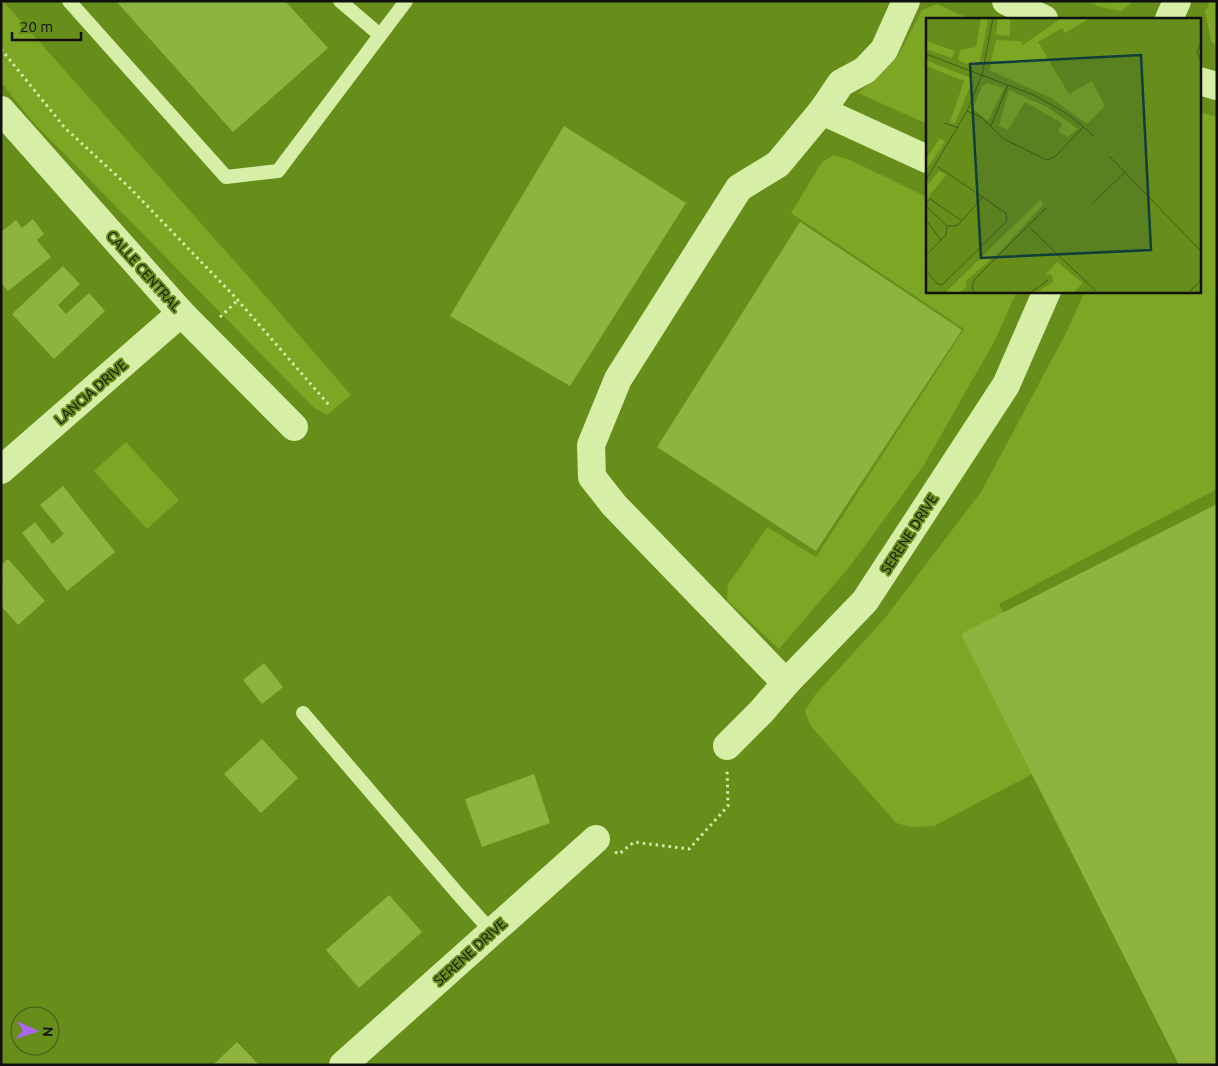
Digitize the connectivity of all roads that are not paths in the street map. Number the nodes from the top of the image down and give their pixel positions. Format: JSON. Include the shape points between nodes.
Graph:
{"nodes":[{"id":1,"x":69,"y":1,"type":"edge"},
{"id":2,"x":340,"y":1,"type":"edge"},
{"id":3,"x":406,"y":1,"type":"edge"},
{"id":4,"x":906,"y":1,"type":"edge"},
{"id":5,"x":1006,"y":1,"type":"edge"},
{"id":6,"x":1177,"y":1,"type":"edge"},
{"id":7,"x":1042,"y":18,"type":"edge"},
{"id":8,"x":1169,"y":18,"type":"edge"},
{"id":9,"x":380,"y":35,"type":"junction"},
{"id":10,"x":1200,"y":81,"type":"edge"},
{"id":11,"x":1217,"y":86,"type":"edge"},
{"id":12,"x":1,"y":110,"type":"edge"},
{"id":13,"x":822,"y":111,"type":"junction"},
{"id":14,"x":926,"y":159,"type":"edge"},
{"id":15,"x":1047,"y":292,"type":"edge"},
{"id":16,"x":181,"y":313,"type":"junction"},
{"id":17,"x":294,"y":426,"type":"dead end"},
{"id":18,"x":1,"y":470,"type":"edge"},
{"id":19,"x":786,"y":683,"type":"junction"},
{"id":20,"x":303,"y":713,"type":"dead end"},
{"id":21,"x":727,"y":746,"type":"road end"},
{"id":22,"x":596,"y":839,"type":"road end"},
{"id":23,"x":492,"y":932,"type":"junction"},
{"id":24,"x":343,"y":1065,"type":"edge"}],
"edges":[{"from":1,"to":9,"type":"lane","via":[[226,178],[278,171]]},
{"from":2,"to":9,"type":"lane"},
{"from":3,"to":9,"type":"lane"},
{"from":4,"to":13,"type":"street","via":[[884,50],[864,70],[841,83]]},
{"from":5,"to":7,"type":"street"},
{"from":6,"to":8,"type":"street"},
{"from":10,"to":11,"type":"street"},
{"from":12,"to":16,"type":"street","name":"CALLE CENTRAL"},
{"from":13,"to":14,"type":"street"},
{"from":13,"to":19,"type":"street","via":[[778,164],[739,188],[618,379],[591,446],[592,477],[614,505]]},
{"from":15,"to":19,"type":"street","name":"SERENE DRIVE","via":[[1006,385],[865,601]]},
{"from":16,"to":17,"type":"street","name":"CALLE CENTRAL"},
{"from":16,"to":18,"type":"street","name":"LANCIA DRIVE"},
{"from":19,"to":21,"type":"street","name":"SERENE DRIVE"},
{"from":20,"to":23,"type":"lane"},
{"from":22,"to":23,"type":"street","name":"SERENE DRIVE"},
{"from":23,"to":24,"type":"street","name":"SERENE DRIVE"}]}
